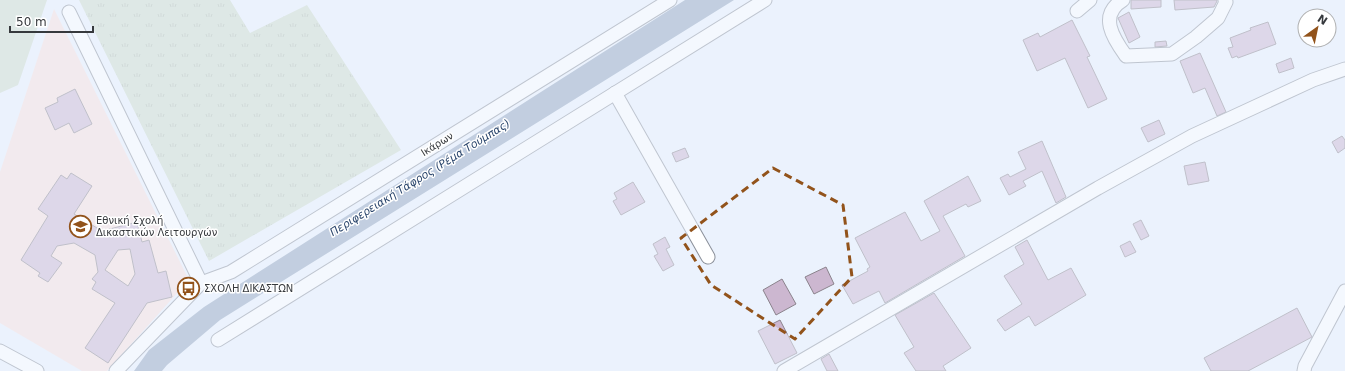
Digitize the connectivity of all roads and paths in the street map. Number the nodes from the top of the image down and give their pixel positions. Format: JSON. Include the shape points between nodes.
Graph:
{"nodes":[{"id":1,"x":670,"y":0,"type":"edge"},
{"id":2,"x":765,"y":0,"type":"edge"},
{"id":3,"x":1090,"y":0,"type":"edge"},
{"id":4,"x":1123,"y":0,"type":"edge"},
{"id":5,"x":1228,"y":1,"type":"edge"},
{"id":6,"x":1077,"y":11,"type":"dead end"},
{"id":7,"x":68,"y":12,"type":"dead end"},
{"id":8,"x":1345,"y":69,"type":"edge"},
{"id":9,"x":615,"y":93,"type":"junction"},
{"id":10,"x":708,"y":257,"type":"dead end"},
{"id":11,"x":201,"y":283,"type":"junction"},
{"id":12,"x":1345,"y":291,"type":"edge"},
{"id":13,"x":218,"y":340,"type":"dead end"},
{"id":14,"x":0,"y":351,"type":"edge"},
{"id":15,"x":38,"y":371,"type":"edge"},
{"id":16,"x":116,"y":371,"type":"edge"},
{"id":17,"x":784,"y":371,"type":"edge"},
{"id":18,"x":1304,"y":371,"type":"edge"}],
"edges":[{"from":1,"to":11,"type":"street","name":"Ικάρων","via":[[230,272]]},
{"from":2,"to":9,"type":"street"},
{"from":3,"to":6,"type":"street"},
{"from":4,"to":5,"type":"street","via":[[1112,11],[1109,24],[1114,40],[1126,56],[1138,57],[1172,54],[1218,18]]},
{"from":7,"to":11,"type":"street"},
{"from":8,"to":17,"type":"street","via":[[1312,80],[1192,136]]},
{"from":9,"to":10,"type":"street"},
{"from":9,"to":13,"type":"street"},
{"from":11,"to":16,"type":"street"},
{"from":12,"to":18,"type":"street"},
{"from":14,"to":15,"type":"street"}]}
